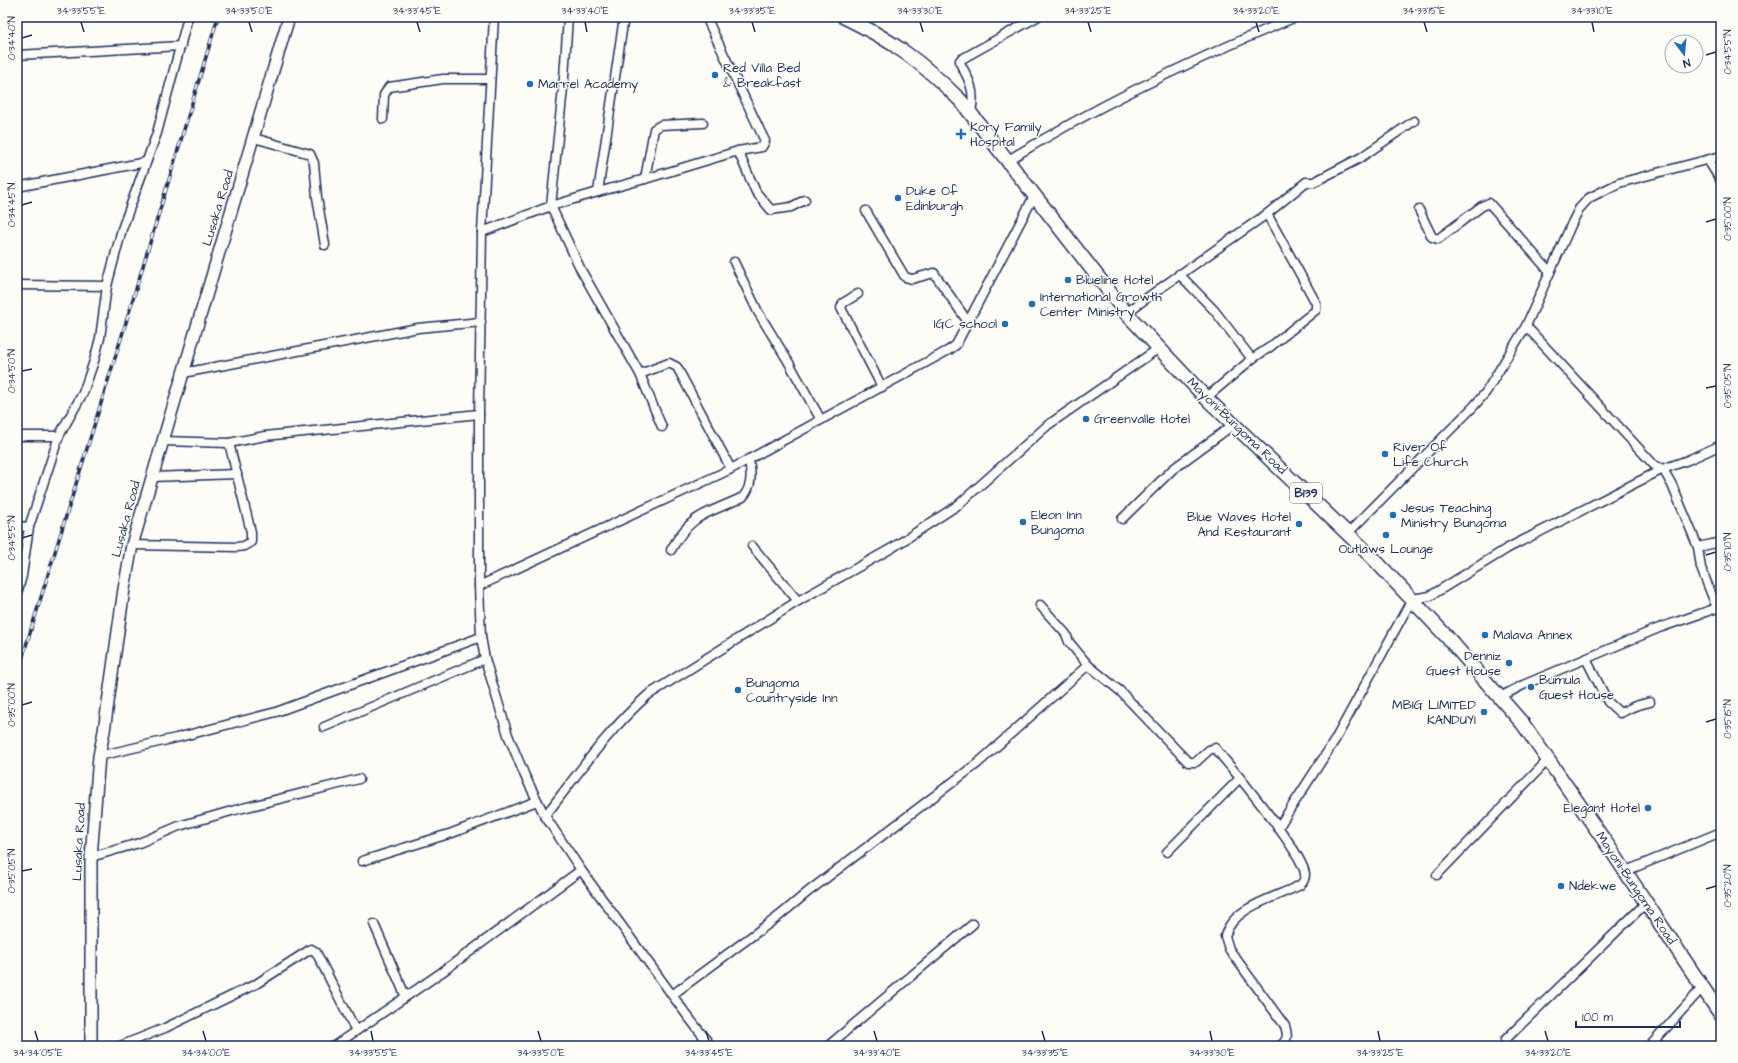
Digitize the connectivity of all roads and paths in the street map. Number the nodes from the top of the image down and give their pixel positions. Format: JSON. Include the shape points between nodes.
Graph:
{"nodes":[{"id":1,"x":188,"y":17,"type":"edge"},
{"id":2,"x":289,"y":17,"type":"edge"},
{"id":3,"x":494,"y":17,"type":"edge"},
{"id":4,"x":568,"y":17,"type":"edge"},
{"id":5,"x":624,"y":17,"type":"edge"},
{"id":6,"x":706,"y":17,"type":"edge"},
{"id":7,"x":844,"y":17,"type":"edge"},
{"id":8,"x":1037,"y":17,"type":"edge"},
{"id":9,"x":1296,"y":17,"type":"edge"},
{"id":10,"x":181,"y":46,"type":"junction"},
{"id":11,"x":17,"y":56,"type":"edge"},
{"id":12,"x":490,"y":78,"type":"junction"},
{"id":13,"x":971,"y":111,"type":"junction"},
{"id":14,"x":383,"y":119,"type":"dead end"},
{"id":15,"x":1414,"y":121,"type":"dead end"},
{"id":16,"x":703,"y":123,"type":"dead end"},
{"id":17,"x":254,"y":138,"type":"junction"},
{"id":18,"x":738,"y":151,"type":"junction"},
{"id":19,"x":1721,"y":156,"type":"edge"},
{"id":20,"x":1708,"y":160,"type":"junction"},
{"id":21,"x":1007,"y":161,"type":"junction"},
{"id":22,"x":146,"y":162,"type":"junction"},
{"id":23,"x":645,"y":180,"type":"junction"},
{"id":24,"x":1721,"y":181,"type":"edge"},
{"id":25,"x":17,"y":186,"type":"edge"},
{"id":26,"x":598,"y":192,"type":"junction"},
{"id":27,"x":1034,"y":196,"type":"junction"},
{"id":28,"x":805,"y":200,"type":"dead end"},
{"id":29,"x":552,"y":206,"type":"junction"},
{"id":30,"x":1419,"y":210,"type":"dead end"},
{"id":31,"x":866,"y":211,"type":"dead end"},
{"id":32,"x":1267,"y":214,"type":"junction"},
{"id":33,"x":482,"y":232,"type":"junction"},
{"id":34,"x":325,"y":245,"type":"dead end"},
{"id":35,"x":734,"y":262,"type":"dead end"},
{"id":36,"x":1550,"y":272,"type":"junction"},
{"id":37,"x":1179,"y":274,"type":"junction"},
{"id":38,"x":17,"y":285,"type":"edge"},
{"id":39,"x":107,"y":286,"type":"junction"},
{"id":40,"x":858,"y":294,"type":"dead end"},
{"id":41,"x":1126,"y":313,"type":"junction"},
{"id":42,"x":482,"y":322,"type":"junction"},
{"id":43,"x":968,"y":322,"type":"junction"},
{"id":44,"x":1526,"y":326,"type":"junction"},
{"id":45,"x":1159,"y":348,"type":"junction"},
{"id":46,"x":1252,"y":359,"type":"junction"},
{"id":47,"x":183,"y":373,"type":"junction"},
{"id":48,"x":640,"y":374,"type":"junction"},
{"id":49,"x":882,"y":387,"type":"junction"},
{"id":50,"x":1206,"y":398,"type":"junction"},
{"id":51,"x":478,"y":414,"type":"junction"},
{"id":52,"x":821,"y":420,"type":"junction"},
{"id":53,"x":1233,"y":425,"type":"junction"},
{"id":54,"x":662,"y":427,"type":"dead end"},
{"id":55,"x":17,"y":436,"type":"edge"},
{"id":56,"x":59,"y":436,"type":"junction"},
{"id":57,"x":164,"y":441,"type":"junction"},
{"id":58,"x":229,"y":443,"type":"junction"},
{"id":59,"x":1721,"y":445,"type":"edge"},
{"id":60,"x":749,"y":459,"type":"junction"},
{"id":61,"x":731,"y":469,"type":"junction"},
{"id":62,"x":1663,"y":469,"type":"junction"},
{"id":63,"x":237,"y":474,"type":"junction"},
{"id":64,"x":152,"y":477,"type":"junction"},
{"id":65,"x":1122,"y":519,"type":"dead end"},
{"id":66,"x":17,"y":526,"type":"edge"},
{"id":67,"x":29,"y":527,"type":"junction"},
{"id":68,"x":1348,"y":533,"type":"junction"},
{"id":69,"x":1721,"y":542,"type":"edge"},
{"id":70,"x":132,"y":546,"type":"junction"},
{"id":71,"x":752,"y":546,"type":"dead end"},
{"id":72,"x":1698,"y":547,"type":"junction"},
{"id":73,"x":671,"y":550,"type":"dead end"},
{"id":74,"x":479,"y":586,"type":"junction"},
{"id":75,"x":18,"y":591,"type":"edge"},
{"id":76,"x":1412,"y":599,"type":"junction"},
{"id":77,"x":798,"y":601,"type":"junction"},
{"id":78,"x":1040,"y":605,"type":"dead end"},
{"id":79,"x":1719,"y":607,"type":"edge"},
{"id":80,"x":481,"y":637,"type":"junction"},
{"id":81,"x":485,"y":659,"type":"junction"},
{"id":82,"x":1586,"y":660,"type":"junction"},
{"id":83,"x":1088,"y":665,"type":"junction"},
{"id":84,"x":1500,"y":697,"type":"junction"},
{"id":85,"x":1650,"y":702,"type":"dead end"},
{"id":86,"x":324,"y":727,"type":"dead end"},
{"id":87,"x":99,"y":756,"type":"junction"},
{"id":88,"x":1548,"y":760,"type":"junction"},
{"id":89,"x":1240,"y":778,"type":"junction"},
{"id":90,"x":359,"y":779,"type":"dead end"},
{"id":91,"x":537,"y":801,"type":"junction"},
{"id":92,"x":545,"y":816,"type":"junction"},
{"id":93,"x":1278,"y":828,"type":"junction"},
{"id":94,"x":1721,"y":832,"type":"edge"},
{"id":95,"x":1166,"y":852,"type":"dead end"},
{"id":96,"x":91,"y":858,"type":"junction"},
{"id":97,"x":362,"y":861,"type":"dead end"},
{"id":98,"x":581,"y":870,"type":"junction"},
{"id":99,"x":1626,"y":872,"type":"junction"},
{"id":100,"x":1437,"y":875,"type":"dead end"},
{"id":101,"x":1646,"y":903,"type":"junction"},
{"id":102,"x":374,"y":924,"type":"dead end"},
{"id":103,"x":973,"y":924,"type":"dead end"},
{"id":104,"x":1702,"y":988,"type":"junction"},
{"id":105,"x":405,"y":995,"type":"junction"},
{"id":106,"x":672,"y":995,"type":"junction"},
{"id":107,"x":1721,"y":1015,"type":"edge"},
{"id":108,"x":356,"y":1031,"type":"junction"},
{"id":109,"x":1505,"y":1040,"type":"dead end"},
{"id":110,"x":91,"y":1046,"type":"edge"},
{"id":111,"x":120,"y":1046,"type":"edge"},
{"id":112,"x":334,"y":1046,"type":"edge"},
{"id":113,"x":711,"y":1046,"type":"edge"},
{"id":114,"x":828,"y":1046,"type":"edge"},
{"id":115,"x":1280,"y":1046,"type":"edge"},
{"id":116,"x":1650,"y":1046,"type":"edge"}],
"edges":[{"from":1,"to":10,"type":"street"},
{"from":2,"to":17,"type":"street","name":"Lusaka Road"},
{"from":3,"to":12,"type":"street"},
{"from":4,"to":29,"type":"street"},
{"from":5,"to":26,"type":"street"},
{"from":6,"to":18,"type":"street","via":[[765,140],[762,147]]},
{"from":7,"to":13,"type":"main road","name":"Mayoni-Bungoma Road","number":"B139","via":[[899,47],[930,70]]},
{"from":8,"to":13,"type":"street","via":[[960,60],[973,91]]},
{"from":9,"to":21,"type":"street","via":[[1224,47],[1101,106]]},
{"from":10,"to":11,"type":"street"},
{"from":10,"to":22,"type":"street","via":[[157,133]]},
{"from":12,"to":14,"type":"street","via":[[443,79],[389,87],[384,95]]},
{"from":12,"to":33,"type":"street"},
{"from":13,"to":21,"type":"main road","name":"Mayoni-Bungoma Road","number":"B139"},
{"from":15,"to":32,"type":"street","via":[[1360,158],[1314,182],[1306,182]]},
{"from":16,"to":23,"type":"street","via":[[661,125],[654,129]]},
{"from":17,"to":34,"type":"street","via":[[310,154],[314,163],[316,197]]},
{"from":17,"to":47,"type":"street","name":"Lusaka Road"},
{"from":18,"to":23,"type":"street"},
{"from":18,"to":28,"type":"street","via":[[756,192],[771,210],[791,207]]},
{"from":19,"to":20,"type":"street"},
{"from":20,"to":24,"type":"street"},
{"from":20,"to":36,"type":"street","via":[[1619,183],[1589,198],[1579,209]]},
{"from":21,"to":27,"type":"main road","name":"Mayoni-Bungoma Road","number":"B139"},
{"from":22,"to":25,"type":"street"},
{"from":22,"to":39,"type":"street","via":[[122,229]]},
{"from":23,"to":26,"type":"street"},
{"from":26,"to":29,"type":"street"},
{"from":27,"to":41,"type":"main road","name":"Mayoni-Bungoma Road","number":"B139"},
{"from":27,"to":43,"type":"street"},
{"from":29,"to":33,"type":"street"},
{"from":29,"to":48,"type":"street","via":[[581,270]]},
{"from":30,"to":36,"type":"street","via":[[1432,237],[1438,240],[1489,203]]},
{"from":31,"to":43,"type":"street","via":[[905,277],[909,279],[934,272]]},
{"from":32,"to":37,"type":"street"},
{"from":32,"to":46,"type":"street","via":[[1317,307],[1313,314]]},
{"from":33,"to":42,"type":"street"},
{"from":35,"to":52,"type":"street","via":[[758,312]]},
{"from":36,"to":44,"type":"street"},
{"from":37,"to":41,"type":"street"},
{"from":37,"to":46,"type":"street","via":[[1214,310]]},
{"from":38,"to":39,"type":"street"},
{"from":39,"to":56,"type":"street","via":[[94,361],[83,393]]},
{"from":40,"to":49,"type":"street","via":[[843,303],[841,308]]},
{"from":41,"to":45,"type":"main road","name":"Mayoni-Bungoma Road","number":"B139"},
{"from":42,"to":47,"type":"street","via":[[418,328]]},
{"from":42,"to":51,"type":"street"},
{"from":43,"to":49,"type":"street","via":[[956,344],[949,350]]},
{"from":44,"to":62,"type":"street","via":[[1654,465]]},
{"from":44,"to":68,"type":"street","via":[[1486,392],[1474,406]]},
{"from":45,"to":50,"type":"main road","name":"Mayoni-Bungoma Road","number":"B139"},
{"from":45,"to":77,"type":"street","via":[[1048,425],[958,505],[892,548]]},
{"from":46,"to":50,"type":"street"},
{"from":47,"to":57,"type":"street","name":"Lusaka Road"},
{"from":48,"to":54,"type":"street"},
{"from":48,"to":61,"type":"street","via":[[669,363],[677,367]]},
{"from":49,"to":52,"type":"street"},
{"from":50,"to":53,"type":"main road","name":"Mayoni-Bungoma Road","number":"B139"},
{"from":51,"to":58,"type":"street","via":[[265,436]]},
{"from":51,"to":74,"type":"street"},
{"from":52,"to":60,"type":"street"},
{"from":53,"to":65,"type":"street","via":[[1174,469]]},
{"from":53,"to":68,"type":"main road","name":"Mayoni-Bungoma Road","number":"B139"},
{"from":55,"to":56,"type":"street"},
{"from":56,"to":67,"type":"street"},
{"from":57,"to":58,"type":"street"},
{"from":57,"to":64,"type":"street","name":"Lusaka Road"},
{"from":58,"to":63,"type":"street"},
{"from":59,"to":62,"type":"street"},
{"from":60,"to":61,"type":"street"},
{"from":60,"to":73,"type":"street","via":[[751,478],[748,492],[743,497],[690,523]]},
{"from":61,"to":74,"type":"street"},
{"from":62,"to":72,"type":"street"},
{"from":62,"to":76,"type":"street","via":[[1508,548],[1430,596]]},
{"from":63,"to":64,"type":"street"},
{"from":63,"to":70,"type":"street","via":[[251,532],[251,542],[241,547]]},
{"from":64,"to":70,"type":"street","name":"Lusaka Road"},
{"from":66,"to":67,"type":"street"},
{"from":67,"to":75,"type":"street"},
{"from":68,"to":76,"type":"main road","name":"Mayoni-Bungoma Road","number":"B139"},
{"from":69,"to":72,"type":"street"},
{"from":70,"to":87,"type":"street","name":"Lusaka Road"},
{"from":71,"to":77,"type":"street"},
{"from":72,"to":79,"type":"street","via":[[1701,568]]},
{"from":74,"to":80,"type":"street"},
{"from":76,"to":84,"type":"main road","name":"Mayoni-Bungoma Road","number":"B139"},
{"from":76,"to":93,"type":"street","via":[[1335,740]]},
{"from":77,"to":92,"type":"street","via":[[648,695],[610,733]]},
{"from":78,"to":83,"type":"street","via":[[1066,634],[1069,642]]},
{"from":79,"to":82,"type":"street","via":[[1659,628]]},
{"from":80,"to":81,"type":"street"},
{"from":80,"to":87,"type":"street","via":[[276,712]]},
{"from":81,"to":86,"type":"street"},
{"from":81,"to":91,"type":"street","via":[[508,735]]},
{"from":82,"to":84,"type":"street"},
{"from":82,"to":85,"type":"street","via":[[1608,702],[1620,713]]},
{"from":83,"to":89,"type":"street","via":[[1120,691],[1188,762],[1196,762],[1209,750],[1216,748]]},
{"from":83,"to":106,"type":"street","via":[[978,763]]},
{"from":84,"to":88,"type":"main road","name":"Mayoni-Bungoma Road","number":"B139"},
{"from":87,"to":96,"type":"street","name":"Lusaka Road"},
{"from":88,"to":99,"type":"main road","name":"Mayoni-Bungoma Road","number":"B139"},
{"from":88,"to":100,"type":"street"},
{"from":89,"to":93,"type":"street"},
{"from":89,"to":95,"type":"street"},
{"from":90,"to":96,"type":"street","via":[[179,826],[140,843]]},
{"from":91,"to":92,"type":"street"},
{"from":91,"to":97,"type":"street","via":[[452,833]]},
{"from":92,"to":98,"type":"street"},
{"from":93,"to":115,"type":"street","via":[[1304,870],[1304,882],[1241,914],[1231,924],[1225,936],[1229,949],[1285,1026],[1288,1034],[1286,1041]]},
{"from":94,"to":99,"type":"street"},
{"from":96,"to":110,"type":"street","name":"Lusaka Road"},
{"from":98,"to":105,"type":"street","via":[[442,972]]},
{"from":98,"to":106,"type":"street"},
{"from":99,"to":101,"type":"main road","name":"Mayoni-Bungoma Road","number":"B139"},
{"from":101,"to":104,"type":"main road","name":"Mayoni-Bungoma Road","number":"B139"},
{"from":101,"to":109,"type":"street"},
{"from":102,"to":105,"type":"street"},
{"from":103,"to":114,"type":"street"},
{"from":104,"to":107,"type":"main road","name":"Mayoni-Bungoma Road","number":"B139"},
{"from":104,"to":116,"type":"street"},
{"from":105,"to":108,"type":"street"},
{"from":106,"to":113,"type":"street"},
{"from":108,"to":111,"type":"street","via":[[316,952],[311,949],[256,984],[165,1028]]},
{"from":108,"to":112,"type":"street"}]}
